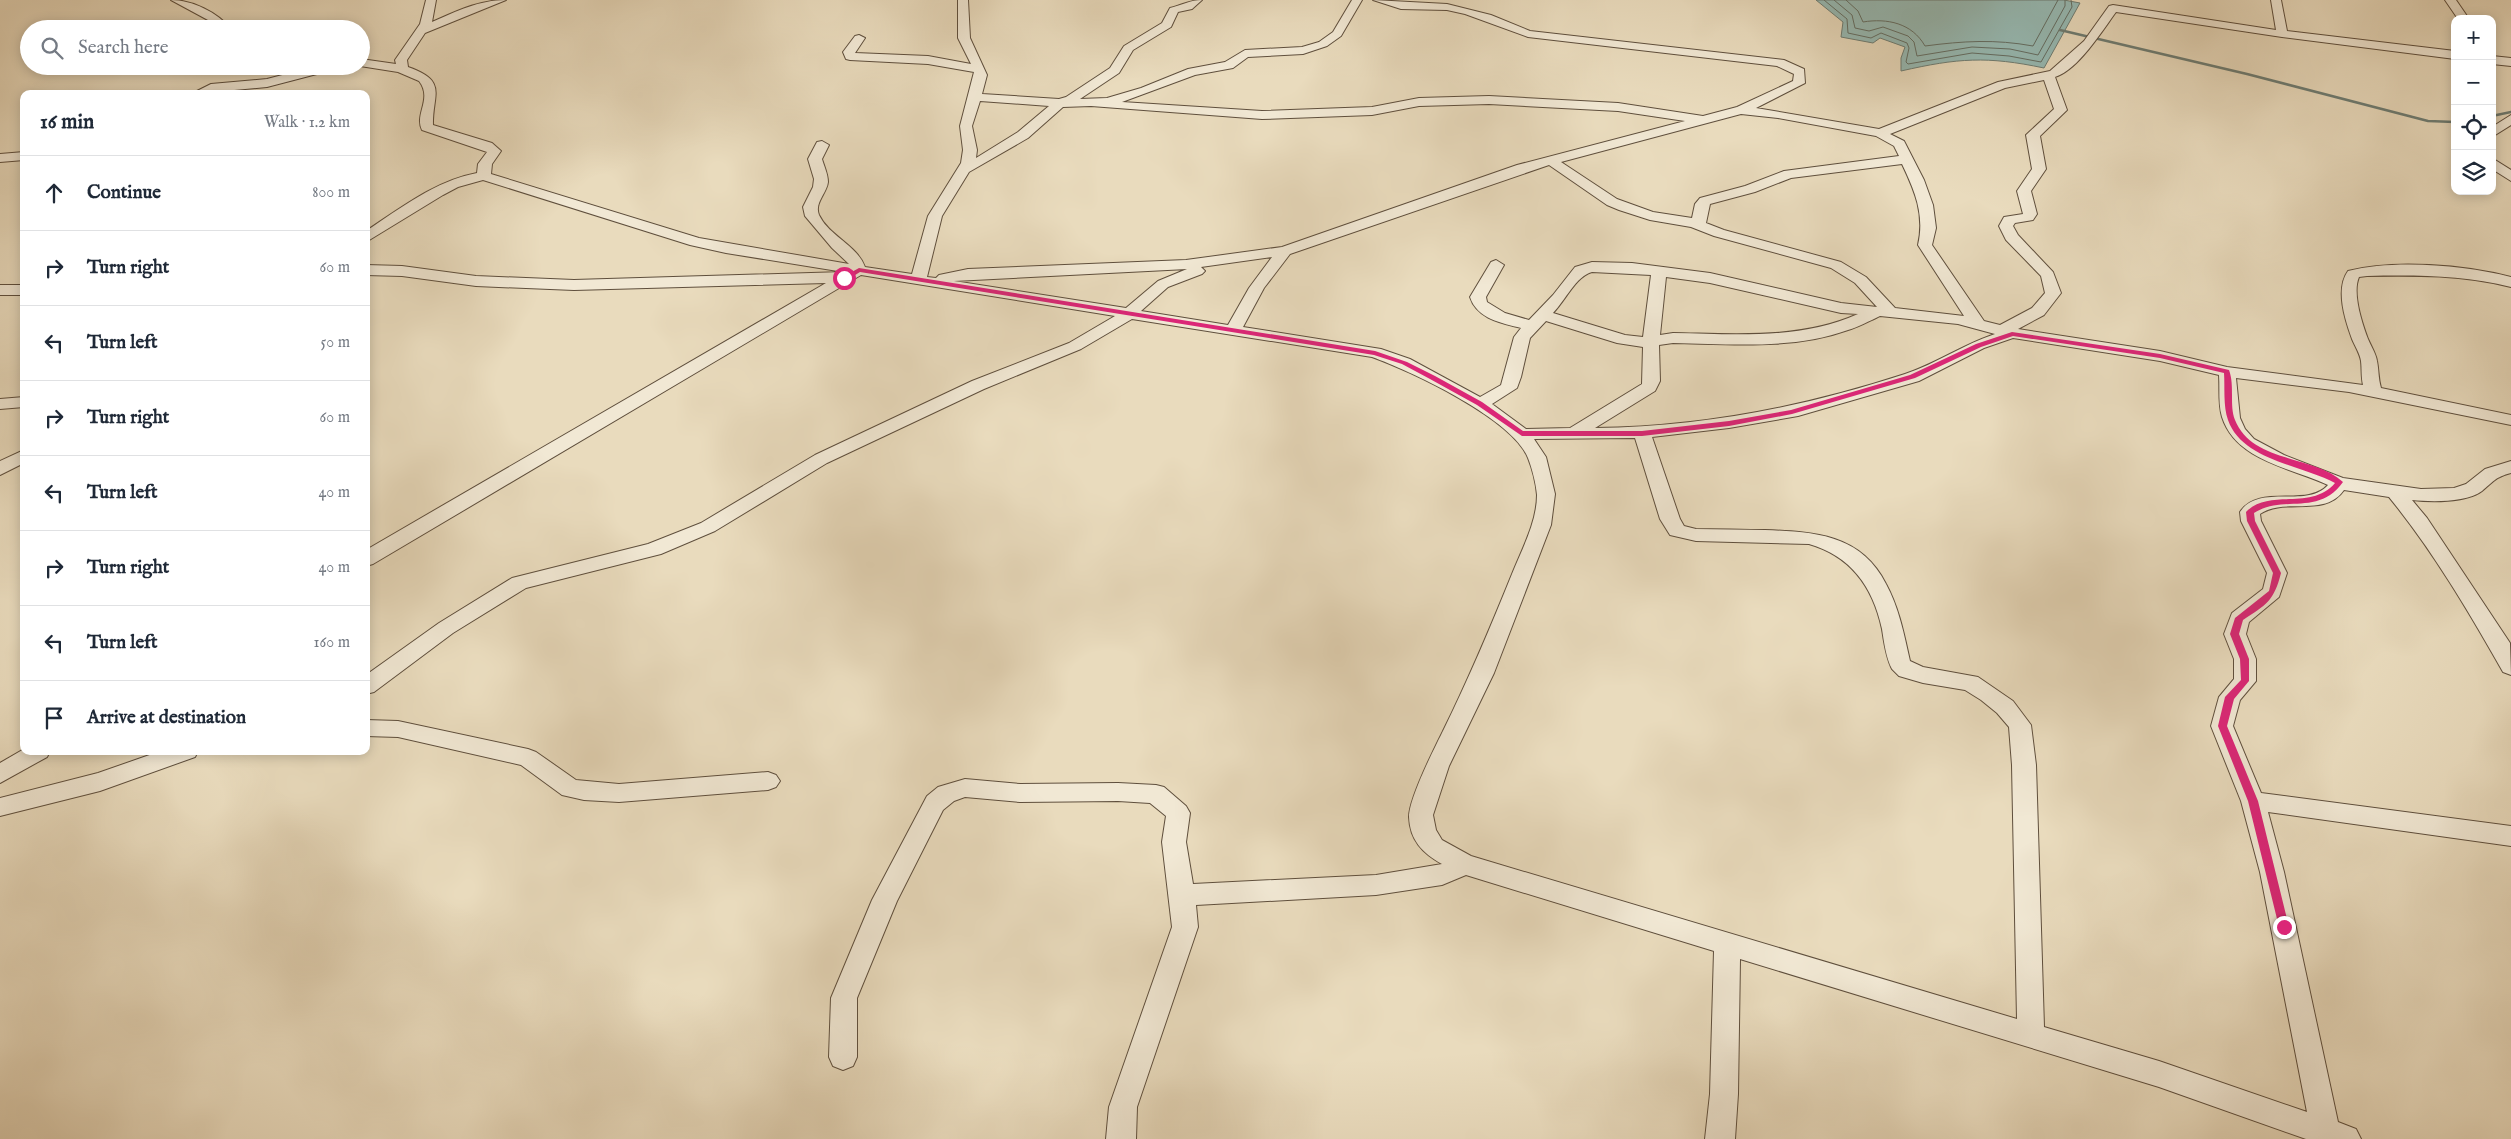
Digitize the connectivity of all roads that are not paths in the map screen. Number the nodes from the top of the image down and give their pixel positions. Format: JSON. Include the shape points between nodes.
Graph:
{"nodes":[{"id":1,"x":176,"y":0,"type":"edge"},
{"id":2,"x":431,"y":0,"type":"edge"},
{"id":3,"x":501,"y":0,"type":"edge"},
{"id":4,"x":963,"y":0,"type":"edge"},
{"id":5,"x":1197,"y":0,"type":"edge"},
{"id":6,"x":2126,"y":0,"type":"edge"},
{"id":7,"x":2276,"y":0,"type":"edge"},
{"id":8,"x":2450,"y":0,"type":"edge"},
{"id":9,"x":1364,"y":6,"type":"edge"},
{"id":10,"x":2113,"y":8,"type":"junction"},
{"id":11,"x":2461,"y":15,"type":"edge"},
{"id":12,"x":214,"y":20,"type":"edge"},
{"id":13,"x":421,"y":31,"type":"junction"},
{"id":14,"x":2282,"y":34,"type":"junction"},
{"id":15,"x":859,"y":38,"type":"dead end"},
{"id":16,"x":2451,"y":55,"type":"edge"},
{"id":17,"x":2496,"y":60,"type":"edge"},
{"id":18,"x":2511,"y":62,"type":"edge"},
{"id":19,"x":370,"y":64,"type":"edge"},
{"id":20,"x":980,"y":69,"type":"junction"},
{"id":21,"x":403,"y":70,"type":"junction"},
{"id":22,"x":295,"y":75,"type":"edge"},
{"id":23,"x":2048,"y":76,"type":"junction"},
{"id":24,"x":207,"y":90,"type":"edge"},
{"id":25,"x":975,"y":97,"type":"junction"},
{"id":26,"x":1060,"y":103,"type":"junction"},
{"id":27,"x":1096,"y":104,"type":"junction"},
{"id":28,"x":1741,"y":110,"type":"junction"},
{"id":29,"x":2511,"y":119,"type":"edge"},
{"id":30,"x":1704,"y":120,"type":"junction"},
{"id":31,"x":2496,"y":131,"type":"edge"},
{"id":32,"x":1880,"y":133,"type":"junction"},
{"id":33,"x":822,"y":145,"type":"dead end"},
{"id":34,"x":20,"y":156,"type":"edge"},
{"id":35,"x":0,"y":158,"type":"edge"},
{"id":36,"x":1907,"y":159,"type":"junction"},
{"id":37,"x":1550,"y":160,"type":"junction"},
{"id":38,"x":2496,"y":165,"type":"edge"},
{"id":39,"x":966,"y":169,"type":"junction"},
{"id":40,"x":484,"y":176,"type":"junction"},
{"id":41,"x":2511,"y":177,"type":"edge"},
{"id":42,"x":1698,"y":226,"type":"junction"},
{"id":43,"x":370,"y":235,"type":"edge"},
{"id":44,"x":1285,"y":251,"type":"junction"},
{"id":45,"x":1257,"y":256,"type":"junction"},
{"id":46,"x":1496,"y":265,"type":"dead end"},
{"id":47,"x":370,"y":270,"type":"edge"},
{"id":48,"x":1659,"y":272,"type":"junction"},
{"id":49,"x":852,"y":274,"type":"junction"},
{"id":50,"x":922,"y":280,"type":"junction"},
{"id":51,"x":2511,"y":282,"type":"edge"},
{"id":52,"x":0,"y":290,"type":"edge"},
{"id":53,"x":20,"y":290,"type":"edge"},
{"id":54,"x":1130,"y":313,"type":"junction"},
{"id":55,"x":1884,"y":313,"type":"junction"},
{"id":56,"x":1542,"y":315,"type":"junction"},
{"id":57,"x":1977,"y":323,"type":"junction"},
{"id":58,"x":1531,"y":326,"type":"junction"},
{"id":59,"x":1234,"y":329,"type":"junction"},
{"id":60,"x":2007,"y":332,"type":"junction"},
{"id":61,"x":1651,"y":342,"type":"junction"},
{"id":62,"x":2227,"y":372,"type":"junction"},
{"id":63,"x":2373,"y":391,"type":"junction"},
{"id":64,"x":20,"y":402,"type":"edge"},
{"id":65,"x":0,"y":404,"type":"edge"},
{"id":66,"x":1480,"y":404,"type":"junction"},
{"id":67,"x":2511,"y":420,"type":"edge"},
{"id":68,"x":1642,"y":433,"type":"junction"},
{"id":69,"x":1522,"y":434,"type":"junction"},
{"id":70,"x":1573,"y":434,"type":"junction"},
{"id":71,"x":20,"y":457,"type":"edge"},
{"id":72,"x":2511,"y":466,"type":"edge"},
{"id":73,"x":0,"y":469,"type":"edge"},
{"id":74,"x":2339,"y":482,"type":"junction"},
{"id":75,"x":2394,"y":491,"type":"junction"},
{"id":76,"x":370,"y":557,"type":"edge"},
{"id":77,"x":2511,"y":667,"type":"edge"},
{"id":78,"x":370,"y":683,"type":"edge"},
{"id":79,"x":370,"y":728,"type":"edge"},
{"id":80,"x":32,"y":755,"type":"edge"},
{"id":81,"x":176,"y":755,"type":"edge"},
{"id":82,"x":0,"y":774,"type":"edge"},
{"id":83,"x":768,"y":781,"type":"dead end"},
{"id":84,"x":2253,"y":801,"type":"junction"},
{"id":85,"x":0,"y":807,"type":"edge"},
{"id":86,"x":2511,"y":836,"type":"edge"},
{"id":87,"x":1464,"y":864,"type":"junction"},
{"id":88,"x":1182,"y":895,"type":"junction"},
{"id":89,"x":1727,"y":942,"type":"junction"},
{"id":90,"x":2031,"y":1036,"type":"junction"},
{"id":91,"x":843,"y":1058,"type":"dead end"},
{"id":92,"x":2336,"y":1136,"type":"edge"},
{"id":93,"x":1121,"y":1139,"type":"edge"},
{"id":94,"x":1720,"y":1139,"type":"edge"}],
"edges":[{"from":1,"to":12,"type":"street"},
{"from":2,"to":13,"type":"street","via":[[426,24]]},
{"from":3,"to":13,"type":"street"},
{"from":4,"to":20,"type":"street","via":[[964,38]]},
{"from":5,"to":26,"type":"street","via":[[1188,7],[1174,10],[1167,25],[1128,48],[1115,70],[1070,100]]},
{"from":6,"to":10,"type":"street"},
{"from":7,"to":14,"type":"street"},
{"from":8,"to":11,"type":"street"},
{"from":9,"to":27,"type":"street","via":[[1323,44],[1303,50],[1245,54],[1229,65],[1192,72],[1145,91]]},
{"from":9,"to":28,"type":"street","via":[[1447,7],[1487,17],[1528,34],[1762,60],[1780,63],[1800,72],[1798,83]]},
{"from":10,"to":14,"type":"street"},
{"from":10,"to":23,"type":"street","via":[[2088,43],[2064,68]]},
{"from":13,"to":21,"type":"street","via":[[400,60]]},
{"from":14,"to":16,"type":"street"},
{"from":15,"to":20,"type":"street","via":[[849,52],[850,56],[928,60]]},
{"from":17,"to":18,"type":"street"},
{"from":19,"to":21,"type":"street"},
{"from":20,"to":25,"type":"street"},
{"from":21,"to":40,"type":"street","via":[[422,76],[429,83],[431,100],[426,122],[430,130],[487,146],[494,151],[485,164]]},
{"from":22,"to":24,"type":"street"},
{"from":23,"to":32,"type":"street","via":[[2002,85]]},
{"from":23,"to":60,"type":"street","via":[[2061,110],[2033,135],[2040,169],[2024,190],[2030,214],[2009,220],[2006,226],[2011,237],[2048,275],[2053,293],[2047,306]]},
{"from":25,"to":26,"type":"street"},
{"from":25,"to":39,"type":"street","via":[[966,126],[970,150]]},
{"from":26,"to":27,"type":"street"},
{"from":26,"to":39,"type":"street","via":[[1023,135]]},
{"from":27,"to":30,"type":"street","via":[[1262,115],[1372,111],[1418,102],[1489,100],[1618,107]]},
{"from":28,"to":30,"type":"street"},
{"from":28,"to":32,"type":"street"},
{"from":29,"to":31,"type":"street"},
{"from":30,"to":37,"type":"street"},
{"from":32,"to":36,"type":"street","via":[[1899,144]]},
{"from":33,"to":49,"type":"street","via":[[815,159],[821,179],[810,207],[812,216],[837,245],[855,259]]},
{"from":34,"to":35,"type":"street"},
{"from":36,"to":42,"type":"street","via":[[1780,176],[1750,189],[1705,201]]},
{"from":36,"to":57,"type":"street","via":[[1926,205],[1929,228],[1926,245]]},
{"from":37,"to":42,"type":"street","via":[[1612,202],[1650,216]]},
{"from":37,"to":44,"type":"street"},
{"from":38,"to":41,"type":"street"},
{"from":39,"to":50,"type":"street","via":[[935,216]]},
{"from":40,"to":43,"type":"street","via":[[448,186]]},
{"from":40,"to":49,"type":"street","via":[[695,242]]},
{"from":42,"to":55,"type":"street","via":[[1836,265],[1866,282]]},
{"from":44,"to":45,"type":"street"},
{"from":44,"to":59,"type":"street","via":[[1244,306]]},
{"from":45,"to":50,"type":"street","via":[[1186,265],[968,274]]},
{"from":45,"to":54,"type":"street","via":[[1185,274],[1158,288]]},
{"from":46,"to":58,"type":"street","via":[[1478,296],[1478,302],[1492,313]]},
{"from":47,"to":49,"type":"street","via":[[476,281],[574,285]]},
{"from":48,"to":55,"type":"street","via":[[1710,278],[1841,308]]},
{"from":48,"to":56,"type":"street","via":[[1607,267],[1580,270]]},
{"from":48,"to":61,"type":"street"},
{"from":49,"to":50,"type":"street"},
{"from":49,"to":76,"type":"street"},
{"from":50,"to":54,"type":"street"},
{"from":51,"to":63,"type":"street","via":[[2464,272],[2367,271],[2353,274],[2349,283],[2349,300],[2356,318],[2356,331],[2369,361]]},
{"from":52,"to":53,"type":"street"},
{"from":54,"to":59,"type":"street"},
{"from":54,"to":78,"type":"street","via":[[1075,346],[978,385],[821,459],[708,527],[681,539],[519,583],[446,628]]},
{"from":55,"to":57,"type":"street"},
{"from":55,"to":61,"type":"street","via":[[1818,333],[1764,339],[1672,338]]},
{"from":56,"to":58,"type":"street"},
{"from":56,"to":61,"type":"street","via":[[1622,340]]},
{"from":57,"to":60,"type":"street"},
{"from":58,"to":66,"type":"street","via":[[1522,337],[1508,388]]},
{"from":59,"to":66,"type":"street","via":[[1375,353],[1404,363]]},
{"from":60,"to":62,"type":"street","via":[[2160,356]]},
{"from":60,"to":68,"type":"street","via":[[1913,377],[1792,412]]},
{"from":61,"to":70,"type":"street","via":[[1652,381],[1649,387]]},
{"from":62,"to":63,"type":"street"},
{"from":62,"to":74,"type":"street","via":[[2231,418],[2240,436],[2270,455]]},
{"from":63,"to":67,"type":"street"},
{"from":64,"to":65,"type":"street"},
{"from":66,"to":69,"type":"street"},
{"from":68,"to":70,"type":"street"},
{"from":68,"to":90,"type":"street","via":[[1670,519],[1677,531],[1696,535],[1809,538],[1832,544],[1864,567],[1876,584],[1889,615],[1900,664],[1923,675],[1970,683],[2005,707],[2020,725],[2024,765]]},
{"from":69,"to":70,"type":"street"},
{"from":69,"to":87,"type":"street","via":[[1536,457],[1546,494],[1541,524],[1483,673],[1437,766],[1421,815],[1424,832],[1433,848]]},
{"from":71,"to":73,"type":"street"},
{"from":72,"to":75,"type":"street","via":[[2484,477],[2479,486],[2467,491],[2436,494]]},
{"from":74,"to":75,"type":"street"},
{"from":74,"to":84,"type":"street","via":[[2330,494],[2320,499],[2260,505],[2250,512],[2251,521],[2277,573],[2272,592],[2239,618],[2235,634],[2245,659],[2245,681],[2230,697],[2222,726]]},
{"from":75,"to":77,"type":"street","via":[[2420,522]]},
{"from":79,"to":83,"type":"street","via":[[398,730],[528,758],[570,788],[584,791],[619,793]]},
{"from":80,"to":82,"type":"street"},
{"from":81,"to":85,"type":"street","via":[[100,782]]},
{"from":84,"to":86,"type":"street"},
{"from":84,"to":92,"type":"street"},
{"from":87,"to":88,"type":"street","via":[[1442,875],[1376,884]]},
{"from":87,"to":89,"type":"street"},
{"from":88,"to":91,"type":"street","via":[[1174,842],[1178,813],[1156,794],[1020,793],[965,788],[946,794],[927,817],[885,900],[844,998]]},
{"from":88,"to":93,"type":"street","via":[[1185,927],[1123,1107]]},
{"from":89,"to":90,"type":"street"},
{"from":89,"to":94,"type":"street"},
{"from":90,"to":92,"type":"street","via":[[2159,1074]]}]}
